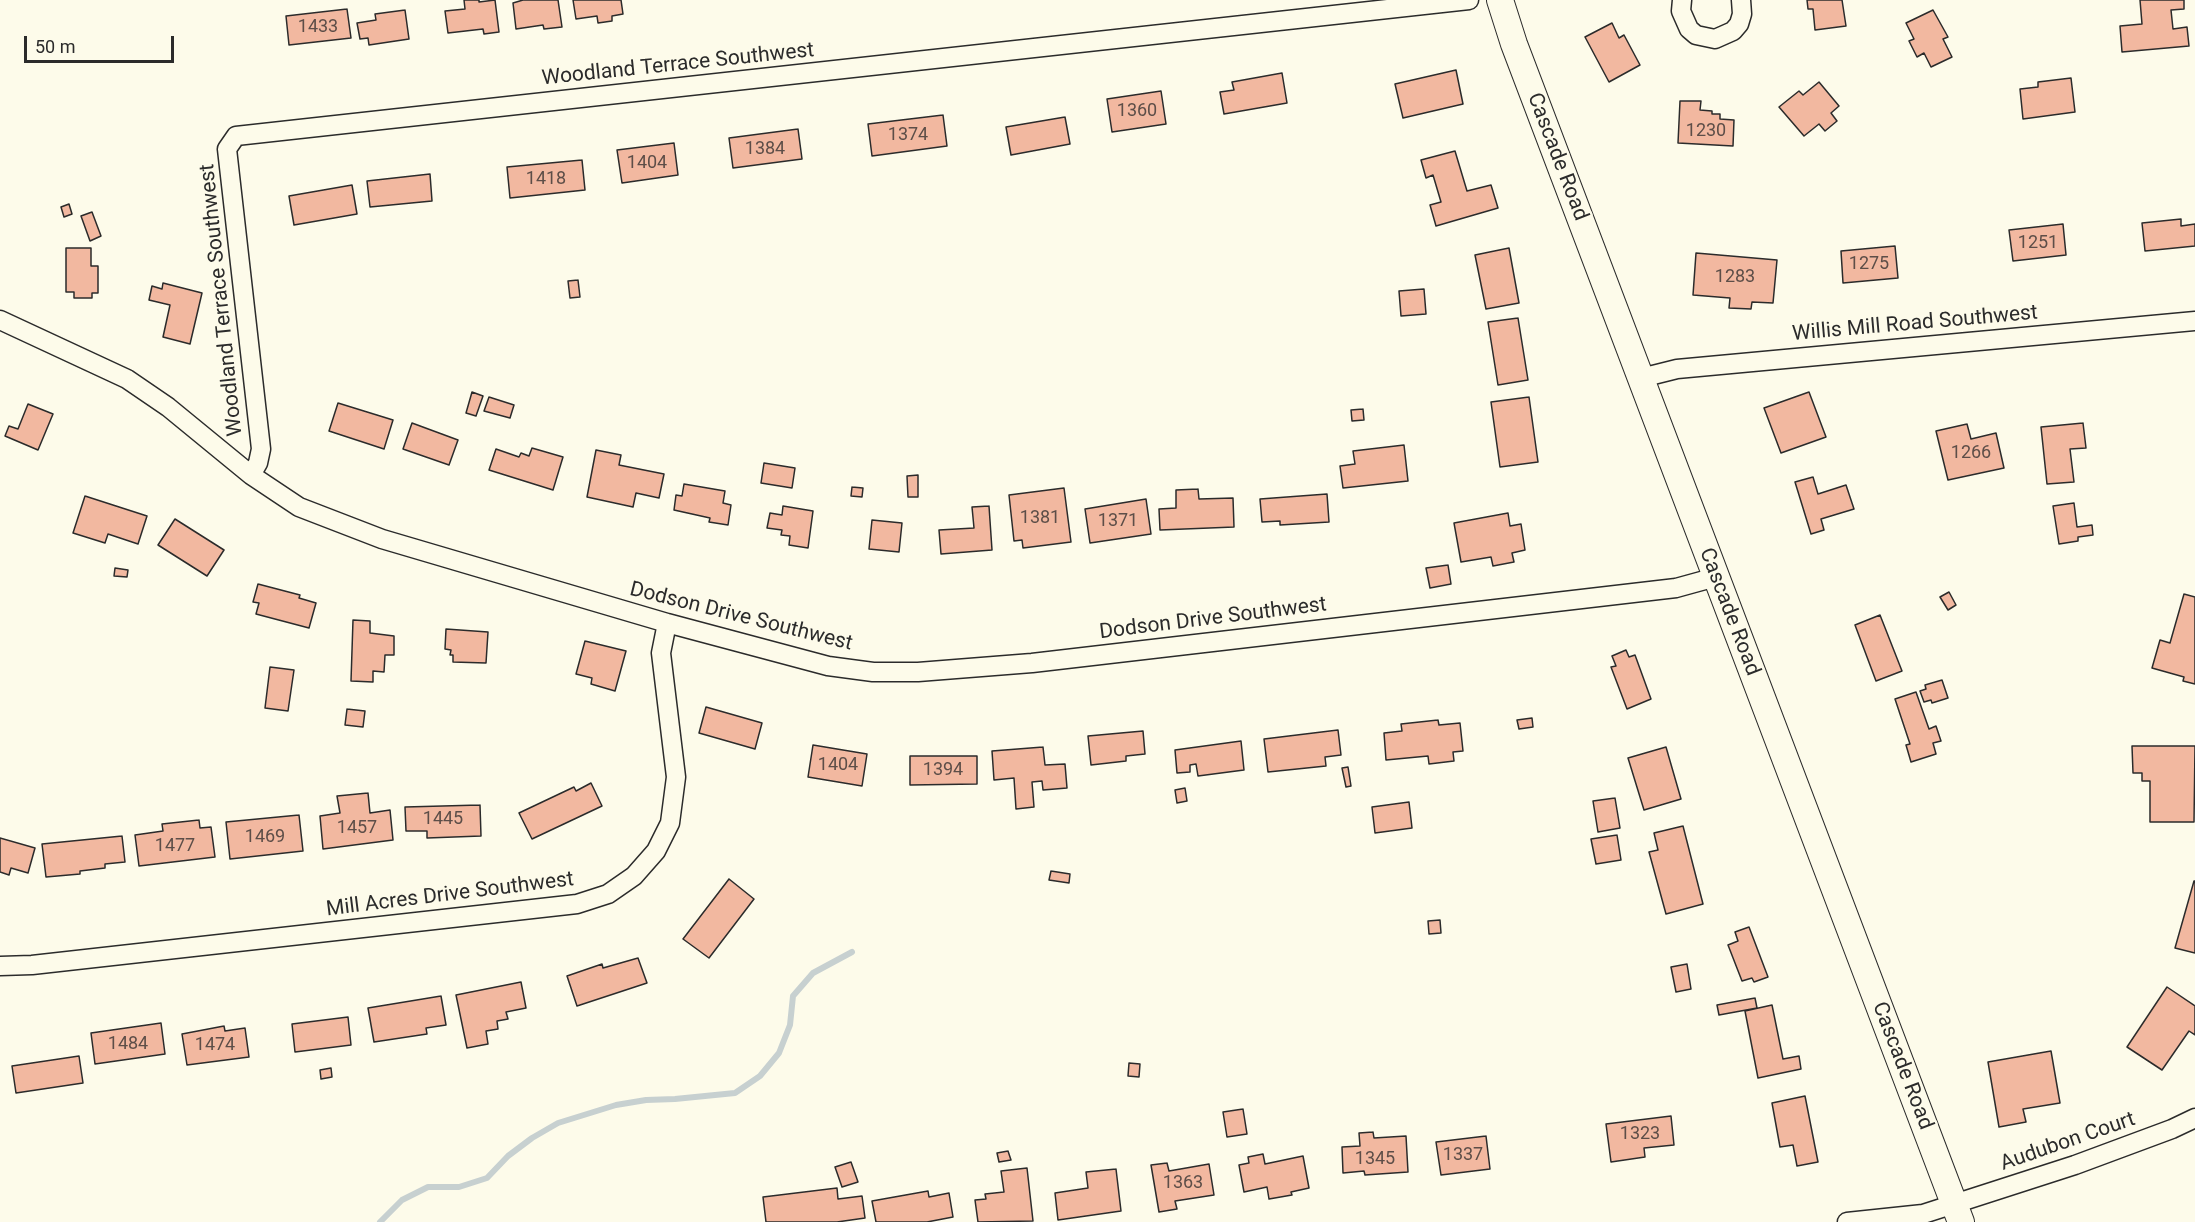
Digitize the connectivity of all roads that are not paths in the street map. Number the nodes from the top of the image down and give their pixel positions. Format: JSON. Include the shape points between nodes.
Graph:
{"nodes":[{"id":1,"x":1469,"y":0,"type":"edge"},
{"id":2,"x":1500,"y":0,"type":"edge"},
{"id":3,"x":1682,"y":0,"type":"edge"},
{"id":4,"x":1741,"y":0,"type":"edge"},
{"id":5,"x":0,"y":320,"type":"edge"},
{"id":6,"x":2195,"y":321,"type":"edge"},
{"id":7,"x":1641,"y":378,"type":"junction"},
{"id":8,"x":250,"y":475,"type":"junction"},
{"id":9,"x":1716,"y":578,"type":"junction"},
{"id":10,"x":667,"y":623,"type":"junction"},
{"id":11,"x":0,"y":966,"type":"edge"},
{"id":12,"x":2195,"y":1118,"type":"edge"},
{"id":13,"x":1958,"y":1213,"type":"edge"},
{"id":14,"x":1847,"y":1222,"type":"edge"}],
"edges":[{"from":1,"to":8,"type":"street","name":"Woodland Terrace Southwest","via":[[236,136],[227,149],[261,449],[258,464]]},
{"from":2,"to":7,"type":"main road","name":"Cascade Road"},
{"from":3,"to":4,"type":"street","via":[[1681,12],[1689,29],[1696,35],[1715,39],[1733,31],[1738,24]]},
{"from":5,"to":8,"type":"street","name":"Dodson Drive Southwest","via":[[127,379],[168,407]]},
{"from":6,"to":7,"type":"street","name":"Willis Mill Road Southwest","via":[[1677,369]]},
{"from":7,"to":9,"type":"main road","name":"Cascade Road"},
{"from":8,"to":10,"type":"street","name":"Dodson Drive Southwest","via":[[299,507],[382,539]]},
{"from":9,"to":10,"type":"street","name":"Dodson Drive Southwest","via":[[1664,590],[1032,663],[918,672],[828,666]]},
{"from":9,"to":13,"type":"main road","name":"Cascade Road"},
{"from":10,"to":11,"type":"street","name":"Mill Acres Drive Southwest","via":[[661,653],[676,777],[670,823],[656,851],[634,876],[608,894],[577,904],[32,966]]},
{"from":12,"to":13,"type":"street","name":"Audubon Court"},
{"from":13,"to":14,"type":"street"}]}
